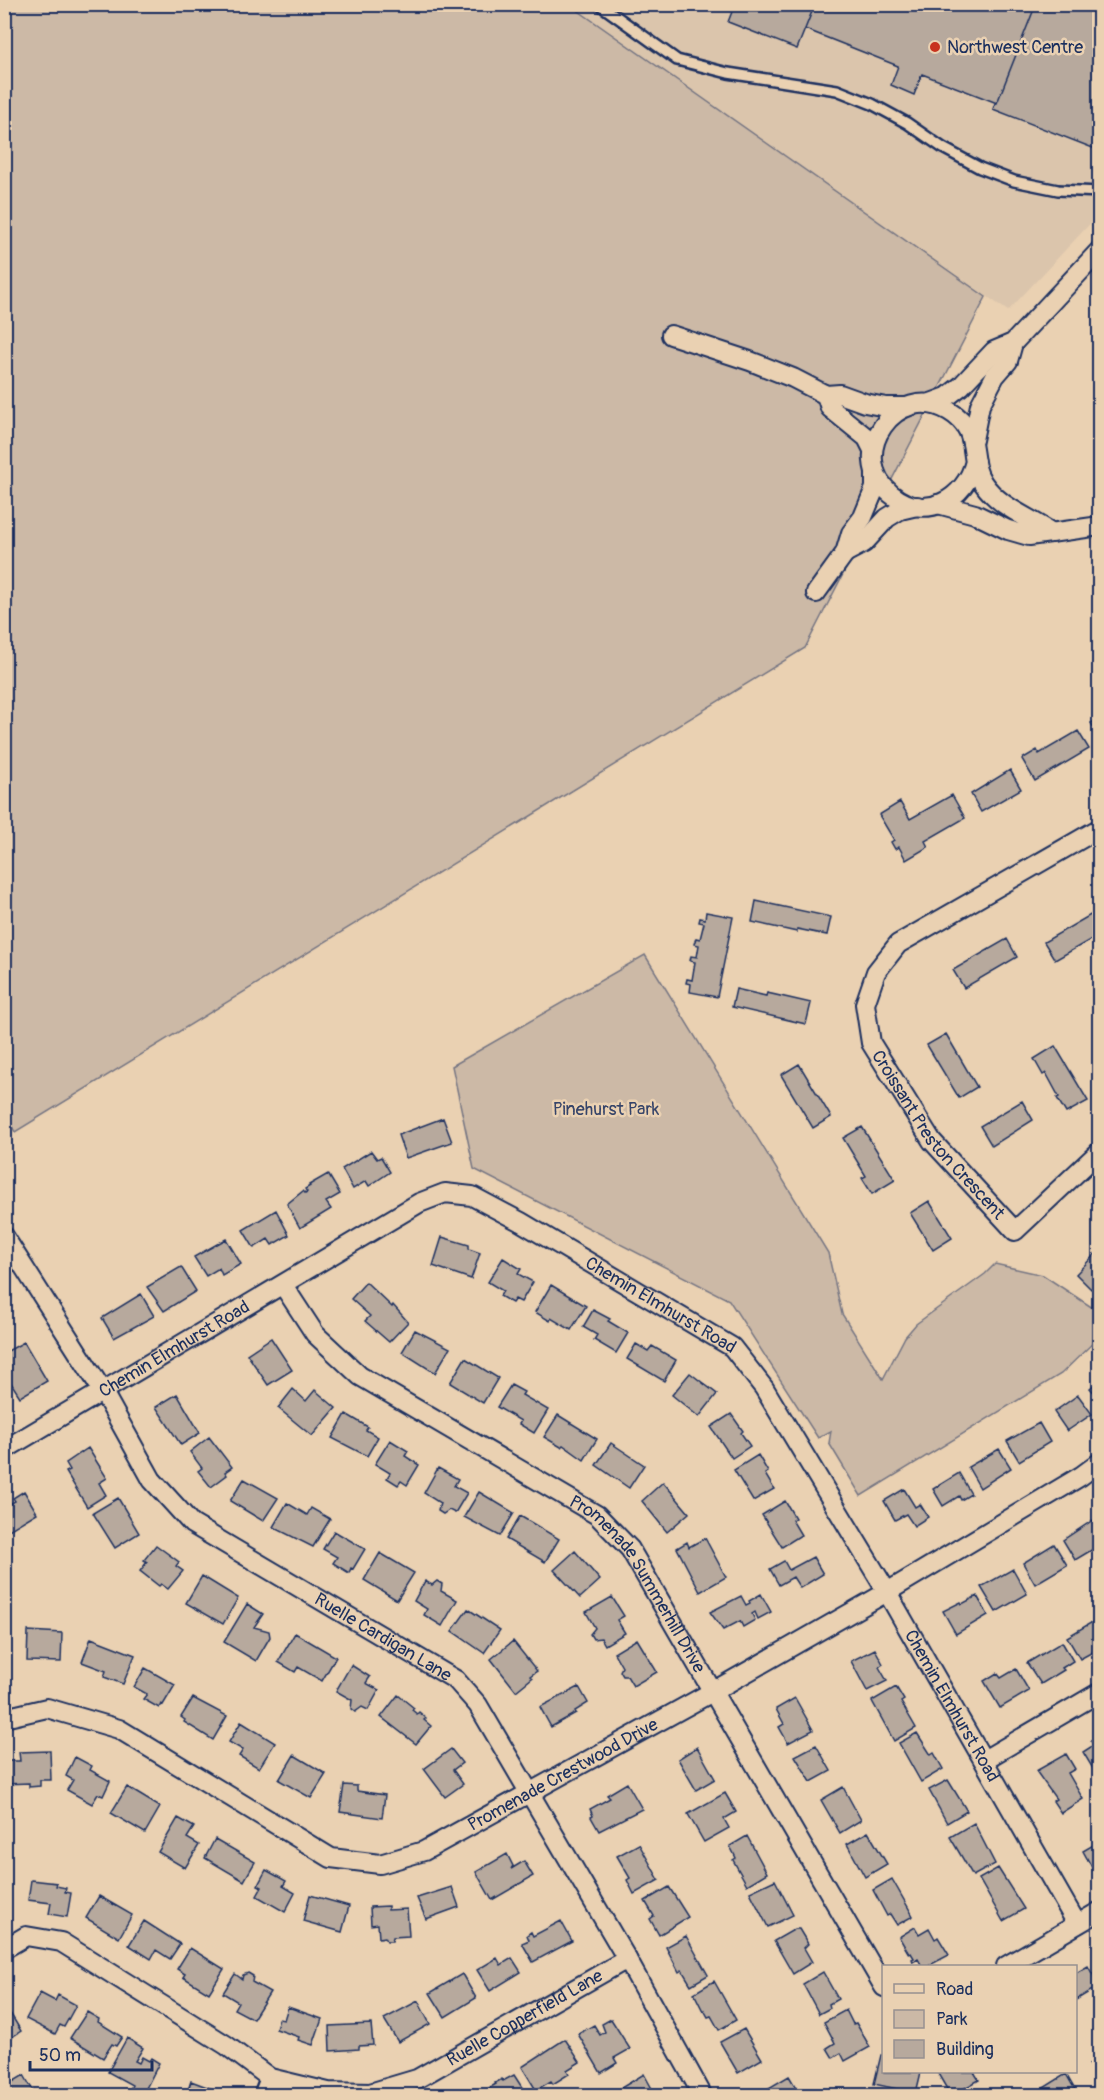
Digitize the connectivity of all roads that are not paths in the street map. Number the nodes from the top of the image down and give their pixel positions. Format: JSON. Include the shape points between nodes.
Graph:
{"nodes":[{"id":1,"x":598,"y":4,"type":"edge"},
{"id":2,"x":1100,"y":192,"type":"edge"},
{"id":3,"x":1100,"y":250,"type":"edge"},
{"id":4,"x":671,"y":335,"type":"dead end"},
{"id":5,"x":1013,"y":343,"type":"junction"},
{"id":6,"x":826,"y":395,"type":"junction"},
{"id":7,"x":928,"y":404,"type":"junction"},
{"id":8,"x":908,"y":407,"type":"junction"},
{"id":9,"x":973,"y":440,"type":"junction"},
{"id":10,"x":873,"y":450,"type":"junction"},
{"id":11,"x":975,"y":460,"type":"junction"},
{"id":12,"x":875,"y":470,"type":"junction"},
{"id":13,"x":938,"y":504,"type":"junction"},
{"id":14,"x":918,"y":506,"type":"junction"},
{"id":15,"x":1100,"y":526,"type":"edge"},
{"id":16,"x":1052,"y":533,"type":"junction"},
{"id":17,"x":845,"y":553,"type":"junction"},
{"id":18,"x":816,"y":593,"type":"dead end"},
{"id":19,"x":1100,"y":828,"type":"edge"},
{"id":20,"x":1100,"y":1151,"type":"edge"},
{"id":21,"x":4,"y":1236,"type":"edge"},
{"id":22,"x":283,"y":1285,"type":"junction"},
{"id":23,"x":102,"y":1390,"type":"junction"},
{"id":24,"x":4,"y":1450,"type":"edge"},
{"id":25,"x":1100,"y":1462,"type":"edge"},
{"id":26,"x":887,"y":1592,"type":"junction"},
{"id":27,"x":712,"y":1692,"type":"junction"},
{"id":28,"x":1100,"y":1692,"type":"edge"},
{"id":29,"x":4,"y":1718,"type":"edge"},
{"id":30,"x":984,"y":1760,"type":"junction"},
{"id":31,"x":528,"y":1792,"type":"junction"},
{"id":32,"x":1100,"y":1911,"type":"edge"},
{"id":33,"x":1077,"y":1924,"type":"junction"},
{"id":34,"x":4,"y":1949,"type":"edge"},
{"id":35,"x":627,"y":1959,"type":"junction"},
{"id":36,"x":1008,"y":1965,"type":"edge"},
{"id":37,"x":882,"y":1984,"type":"edge"},
{"id":38,"x":270,"y":2078,"type":"junction"},
{"id":39,"x":263,"y":2096,"type":"edge"},
{"id":40,"x":703,"y":2096,"type":"edge"}],
"edges":[{"from":1,"to":2,"type":"lane","via":[[677,60],[728,73],[837,90],[907,123],[980,168],[1014,181],[1058,190]]},
{"from":3,"to":5,"type":"street"},
{"from":4,"to":6,"type":"street","via":[[750,361]]},
{"from":5,"to":7,"type":"street","via":[[994,351],[947,397]]},
{"from":5,"to":9,"type":"street","via":[[1008,361],[980,405]]},
{"from":6,"to":8,"type":"street","via":[[840,393],[865,403]]},
{"from":6,"to":10,"type":"street","via":[[830,408],[867,438]]},
{"from":7,"to":8,"type":"street"},
{"from":7,"to":9,"type":"street","via":[[956,416]]},
{"from":8,"to":10,"type":"street","via":[[884,423]]},
{"from":9,"to":11,"type":"street"},
{"from":10,"to":12,"type":"street"},
{"from":11,"to":13,"type":"street","via":[[963,488]]},
{"from":11,"to":16,"type":"street","via":[[982,481],[999,502]]},
{"from":12,"to":14,"type":"street","via":[[891,494]]},
{"from":12,"to":17,"type":"street","via":[[872,500],[851,533]]},
{"from":13,"to":14,"type":"street"},
{"from":13,"to":16,"type":"street","via":[[1029,536]]},
{"from":14,"to":17,"type":"street","via":[[887,518],[864,543]]},
{"from":15,"to":16,"type":"street"},
{"from":17,"to":18,"type":"street"},
{"from":19,"to":20,"type":"street","name":"Croissant Preston Crescent","via":[[898,944],[876,972],[865,1004],[871,1043],[932,1142],[1015,1231]]},
{"from":21,"to":23,"type":"street","name":"Ruelle Cardigan Lane"},
{"from":22,"to":23,"type":"street","name":"Chemin Elmhurst Road"},
{"from":22,"to":26,"type":"street","name":"Chemin Elmhurst Road","via":[[418,1203],[445,1193],[472,1196],[732,1347],[764,1388]]},
{"from":22,"to":27,"type":"street","name":"Promenade Summerhill Drive","via":[[315,1334],[360,1377],[597,1515],[630,1550]]},
{"from":23,"to":24,"type":"street","name":"Chemin Elmhurst Road"},
{"from":23,"to":31,"type":"street","name":"Ruelle Cardigan Lane","via":[[152,1480],[192,1524],[456,1680],[478,1706]]},
{"from":25,"to":26,"type":"street","name":"Promenade Crestwood Drive"},
{"from":26,"to":27,"type":"street","name":"Promenade Crestwood Drive"},
{"from":26,"to":30,"type":"street","name":"Chemin Elmhurst Road"},
{"from":27,"to":31,"type":"street","name":"Promenade Crestwood Drive"},
{"from":27,"to":37,"type":"street","name":"Promenade Summerhill Drive"},
{"from":28,"to":30,"type":"street"},
{"from":29,"to":31,"type":"street","name":"Promenade Crestwood Drive","via":[[47,1708],[119,1729],[331,1858],[380,1864],[424,1851]]},
{"from":30,"to":33,"type":"street","name":"Chemin Elmhurst Road"},
{"from":31,"to":35,"type":"street","name":"Ruelle Cardigan Lane"},
{"from":32,"to":33,"type":"street"},
{"from":33,"to":36,"type":"street"},
{"from":34,"to":38,"type":"street","name":"Ruelle Copperfield Lane","via":[[26,1936],[61,1942],[226,2045]]},
{"from":35,"to":38,"type":"street","name":"Ruelle Copperfield Lane","via":[[417,2079],[370,2093],[328,2092]]},
{"from":35,"to":40,"type":"street","name":"Ruelle Cardigan Lane"},
{"from":38,"to":39,"type":"street"}]}
